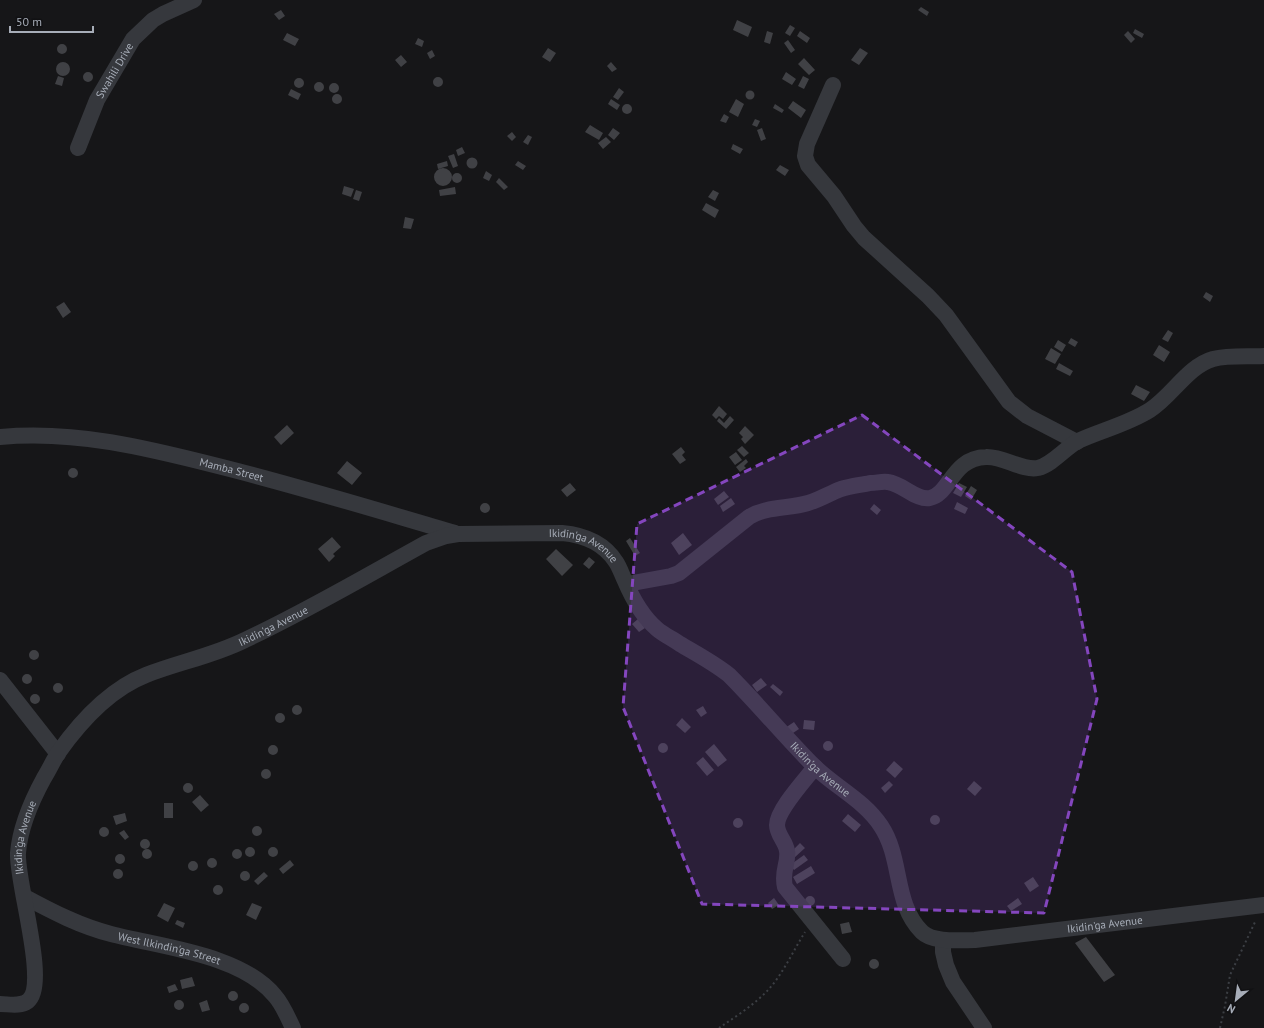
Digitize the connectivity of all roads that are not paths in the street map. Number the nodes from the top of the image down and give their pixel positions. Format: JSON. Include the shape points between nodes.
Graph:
{"nodes":[{"id":1,"x":194,"y":0,"type":"edge"},
{"id":2,"x":833,"y":85,"type":"dead end"},
{"id":3,"x":78,"y":148,"type":"dead end"},
{"id":4,"x":1264,"y":356,"type":"edge"},
{"id":5,"x":0,"y":437,"type":"edge"},
{"id":6,"x":1077,"y":442,"type":"junction"},
{"id":7,"x":458,"y":534,"type":"junction"},
{"id":8,"x":627,"y":584,"type":"junction"},
{"id":9,"x":0,"y":680,"type":"edge"},
{"id":10,"x":58,"y":754,"type":"junction"},
{"id":11,"x":815,"y":767,"type":"junction"},
{"id":12,"x":25,"y":897,"type":"junction"},
{"id":13,"x":1263,"y":905,"type":"edge"},
{"id":14,"x":943,"y":940,"type":"junction"},
{"id":15,"x":843,"y":959,"type":"dead end"},
{"id":16,"x":0,"y":1004,"type":"edge"},
{"id":17,"x":293,"y":1028,"type":"edge"},
{"id":18,"x":984,"y":1028,"type":"edge"}],
"edges":[{"from":1,"to":3,"type":"street","name":"Swahili Drive","via":[[153,20],[134,39],[97,100]]},
{"from":2,"to":6,"type":"street","via":[[807,144],[805,156],[808,165],[834,196],[858,232],[946,315],[1009,402],[1028,416]]},
{"from":4,"to":6,"type":"street","via":[[1222,358],[1203,363],[1152,409]]},
{"from":5,"to":7,"type":"street","name":"Mamba Street","via":[[71,436],[129,445],[278,481]]},
{"from":6,"to":8,"type":"street","via":[[1037,468],[999,458],[975,458],[960,467],[939,493],[926,499],[898,484],[882,482],[848,487],[807,503],[761,510],[749,516],[679,572],[671,576]]},
{"from":7,"to":8,"type":"street","name":"Ikidin'ga Avenue","via":[[576,534],[601,546],[610,554]]},
{"from":7,"to":10,"type":"street","name":"Ikidin'ga Avenue","via":[[426,543],[242,642],[131,682],[90,715]]},
{"from":8,"to":11,"type":"street","name":"Ikidin'ga Avenue","via":[[639,608],[658,630],[729,675]]},
{"from":9,"to":10,"type":"street"},
{"from":10,"to":12,"type":"street","name":"Ikidin'ga Avenue","via":[[41,784],[21,836],[18,854]]},
{"from":11,"to":14,"type":"street","name":"Ikidin'ga Avenue","via":[[871,813],[893,852],[903,902],[914,923],[928,937]]},
{"from":11,"to":15,"type":"street","via":[[780,814],[777,826],[787,851],[783,879],[811,921]]},
{"from":12,"to":16,"type":"street","name":"Ikidin'ga Avenue","via":[[36,978],[33,995],[19,1005]]},
{"from":12,"to":17,"type":"street","name":"West Ilkindin'ga Street","via":[[80,925],[192,952],[252,976],[276,997]]},
{"from":13,"to":14,"type":"street","name":"Ikidin'ga Avenue","via":[[975,940]]},
{"from":14,"to":18,"type":"street","via":[[943,952],[953,982]]}]}
